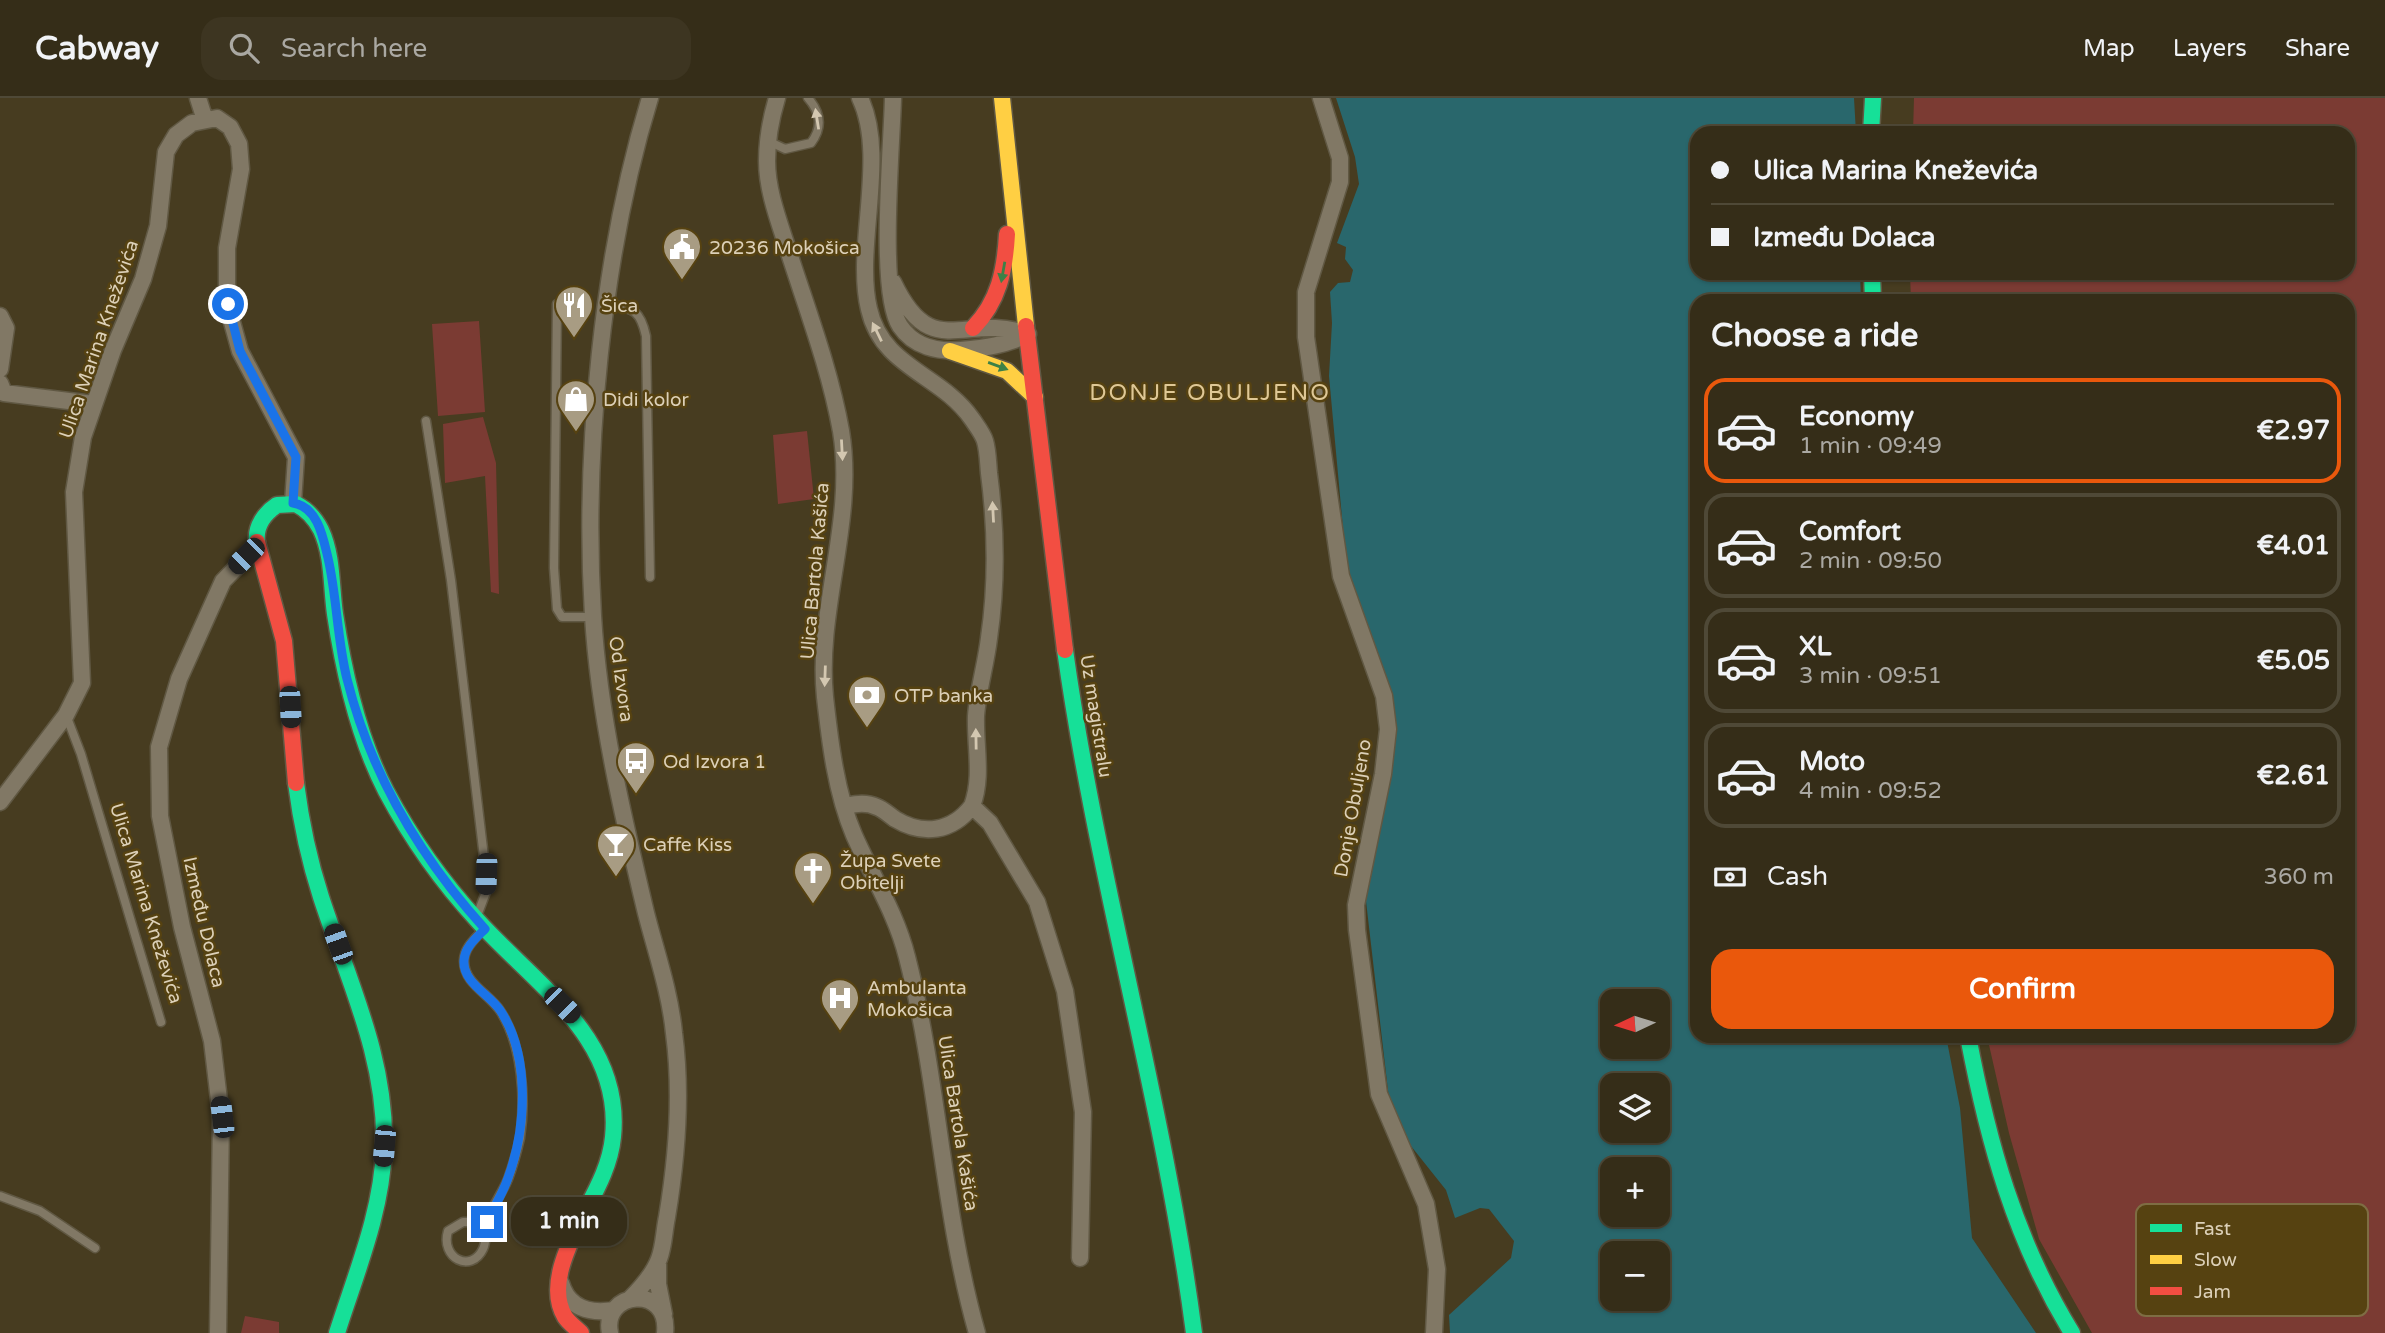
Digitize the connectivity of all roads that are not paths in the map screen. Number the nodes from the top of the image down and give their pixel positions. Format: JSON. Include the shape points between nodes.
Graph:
{"nodes":[{"id":1,"x":198,"y":98,"type":"edge"},
{"id":2,"x":650,"y":98,"type":"edge"},
{"id":3,"x":777,"y":98,"type":"edge"},
{"id":4,"x":808,"y":98,"type":"edge"},
{"id":5,"x":860,"y":98,"type":"edge"},
{"id":6,"x":893,"y":98,"type":"edge"},
{"id":7,"x":1002,"y":98,"type":"edge"},
{"id":8,"x":1321,"y":98,"type":"edge"},
{"id":9,"x":1873,"y":98,"type":"edge"},
{"id":10,"x":205,"y":120,"type":"junction"},
{"id":11,"x":1871,"y":126,"type":"edge"},
{"id":12,"x":768,"y":141,"type":"junction"},
{"id":13,"x":1011,"y":179,"type":"junction"},
{"id":14,"x":887,"y":270,"type":"junction"},
{"id":15,"x":557,"y":304,"type":"dead end"},
{"id":16,"x":608,"y":304,"type":"junction"},
{"id":17,"x":0,"y":316,"type":"edge"},
{"id":18,"x":973,"y":328,"type":"junction"},
{"id":19,"x":1028,"y":334,"type":"junction"},
{"id":20,"x":950,"y":351,"type":"junction"},
{"id":21,"x":0,"y":369,"type":"edge"},
{"id":22,"x":0,"y":383,"type":"edge"},
{"id":23,"x":1035,"y":397,"type":"junction"},
{"id":24,"x":93,"y":404,"type":"junction"},
{"id":25,"x":426,"y":421,"type":"dead end"},
{"id":26,"x":293,"y":503,"type":"junction"},
{"id":27,"x":257,"y":546,"type":"junction"},
{"id":28,"x":650,"y":577,"type":"dead end"},
{"id":29,"x":593,"y":617,"type":"junction"},
{"id":30,"x":66,"y":715,"type":"junction"},
{"id":31,"x":0,"y":802,"type":"edge"},
{"id":32,"x":844,"y":806,"type":"junction"},
{"id":33,"x":972,"y":806,"type":"junction"},
{"id":34,"x":480,"y":924,"type":"junction"},
{"id":35,"x":161,"y":1022,"type":"dead end"},
{"id":36,"x":1969,"y":1043,"type":"edge"},
{"id":37,"x":0,"y":1196,"type":"edge"},
{"id":38,"x":487,"y":1222,"type":"junction"},
{"id":39,"x":95,"y":1248,"type":"dead end"},
{"id":40,"x":1080,"y":1258,"type":"dead end"},
{"id":41,"x":658,"y":1262,"type":"junction"},
{"id":42,"x":559,"y":1276,"type":"junction"},
{"id":43,"x":630,"y":1299,"type":"junction"},
{"id":44,"x":614,"y":1310,"type":"junction"},
{"id":45,"x":664,"y":1316,"type":"junction"},
{"id":46,"x":218,"y":1333,"type":"edge"},
{"id":47,"x":337,"y":1333,"type":"edge"},
{"id":48,"x":581,"y":1333,"type":"edge"},
{"id":49,"x":610,"y":1333,"type":"edge"},
{"id":50,"x":665,"y":1333,"type":"edge"},
{"id":51,"x":976,"y":1333,"type":"edge"},
{"id":52,"x":1194,"y":1333,"type":"edge"},
{"id":53,"x":1434,"y":1333,"type":"edge"},
{"id":54,"x":2072,"y":1333,"type":"edge"}],
"edges":[{"from":1,"to":10,"type":"street"},
{"from":2,"to":16,"type":"street","name":"Od Izvora","via":[[630,168]]},
{"from":3,"to":12,"type":"street","name":"Ulica Bartola Kašića"},
{"from":12,"to":4,"type":"lane","one_way":true,"via":[[785,149],[811,143],[819,134],[820,121]]},
{"from":33,"to":5,"type":"street","one_way":true,"via":[[978,773],[976,714],[990,635],[995,558],[985,441],[953,396],[905,364],[882,343],[873,325],[866,275],[870,144]]},
{"from":6,"to":14,"type":"street"},
{"from":7,"to":13,"type":"main road","name":"Uz magistralu"},
{"from":8,"to":53,"type":"street","name":"Donje Obuljeno","via":[[1340,158],[1340,182],[1306,292],[1306,337],[1342,576],[1384,696],[1388,729],[1356,905],[1357,930],[1379,1094],[1426,1204],[1437,1269]]},
{"from":9,"to":11,"type":"main road"},
{"from":10,"to":24,"type":"street","name":"Ulica Marina Kneževića","via":[[176,135],[166,152],[151,253]]},
{"from":10,"to":26,"type":"street","via":[[217,118],[230,127],[239,144],[241,169],[227,248],[228,304],[240,351],[296,457]]},
{"from":12,"to":32,"type":"street","name":"Ulica Bartola Kašića","one_way":true,"via":[[769,187],[831,383],[842,434],[844,516],[826,634],[825,691]]},
{"from":13,"to":18,"type":"main road","one_way":true,"via":[[1002,281],[986,316]]},
{"from":13,"to":19,"type":"main road","name":"Uz magistralu"},
{"from":14,"to":18,"type":"street","via":[[903,302],[925,326],[941,332]]},
{"from":14,"to":20,"type":"street","via":[[900,326],[915,342]]},
{"from":15,"to":29,"type":"lane","via":[[557,609],[562,617]]},
{"from":16,"to":28,"type":"lane","via":[[631,309],[642,319],[646,336]]},
{"from":16,"to":29,"type":"street","name":"Od Izvora","via":[[592,469]]},
{"from":17,"to":21,"type":"street","via":[[6,328]]},
{"from":18,"to":19,"type":"street","via":[[1004,327]]},
{"from":19,"to":20,"type":"street","via":[[1003,344]]},
{"from":19,"to":23,"type":"main road","name":"Uz magistralu"},
{"from":20,"to":23,"type":"main road","one_way":true,"via":[[1004,366]]},
{"from":22,"to":24,"type":"street","via":[[4,393]]},
{"from":23,"to":52,"type":"main road","name":"Uz magistralu","via":[[1074,709],[1097,838],[1181,1228]]},
{"from":24,"to":30,"type":"street","name":"Ulica Marina Kneževića","via":[[74,492],[83,674],[78,697]]},
{"from":25,"to":34,"type":"lane","via":[[451,580],[486,874]]},
{"from":26,"to":27,"type":"main road","name":"Između Dolaca","via":[[270,507],[260,520]]},
{"from":26,"to":34,"type":"main road","via":[[310,512],[322,534],[347,679],[377,772],[421,849]]},
{"from":27,"to":46,"type":"street","name":"Između Dolaca","via":[[223,582],[178,679],[159,747],[160,816],[182,927],[212,1041],[222,1117]]},
{"from":27,"to":47,"type":"main road","via":[[284,637],[299,814],[310,863],[374,1045],[382,1101],[381,1181]]},
{"from":29,"to":41,"type":"street","name":"Od Izvora","via":[[610,743],[674,1032],[674,1173]]},
{"from":30,"to":31,"type":"street","name":"Ulica Marina Kneževića"},
{"from":30,"to":35,"type":"lane","name":"Ulica Marina Kneževića"},
{"from":32,"to":33,"type":"street","via":[[864,803],[878,807],[912,828],[926,831],[954,823]]},
{"from":32,"to":51,"type":"street","name":"Ulica Bartola Kašića","via":[[894,915],[907,957]]},
{"from":33,"to":40,"type":"street","via":[[989,823],[1037,902],[1065,991],[1083,1112]]},
{"from":34,"to":38,"type":"lane","via":[[464,960],[469,979],[501,1012],[511,1034],[522,1100],[520,1137],[508,1179]]},
{"from":34,"to":42,"type":"main road","via":[[581,1024],[606,1072],[611,1093],[614,1119],[607,1163]]},
{"from":36,"to":54,"type":"main road","via":[[2000,1185],[2026,1247]]},
{"from":37,"to":39,"type":"lane","via":[[40,1211]]},
{"from":38,"to":38,"type":"lane","via":[[463,1222],[448,1231],[447,1249],[453,1258],[464,1262],[476,1258],[484,1249]]},
{"from":41,"to":43,"type":"street","name":"Od Izvora"},
{"from":41,"to":45,"type":"street","name":"Od Izvora"},
{"from":42,"to":44,"type":"street","via":[[573,1304],[592,1311]]},
{"from":42,"to":48,"type":"main road","via":[[561,1312]]},
{"from":43,"to":44,"type":"street","name":"Od Izvora"},
{"from":43,"to":45,"type":"street","via":[[654,1303]]},
{"from":44,"to":49,"type":"street"},
{"from":45,"to":50,"type":"street","name":"Od Izvora"}]}
